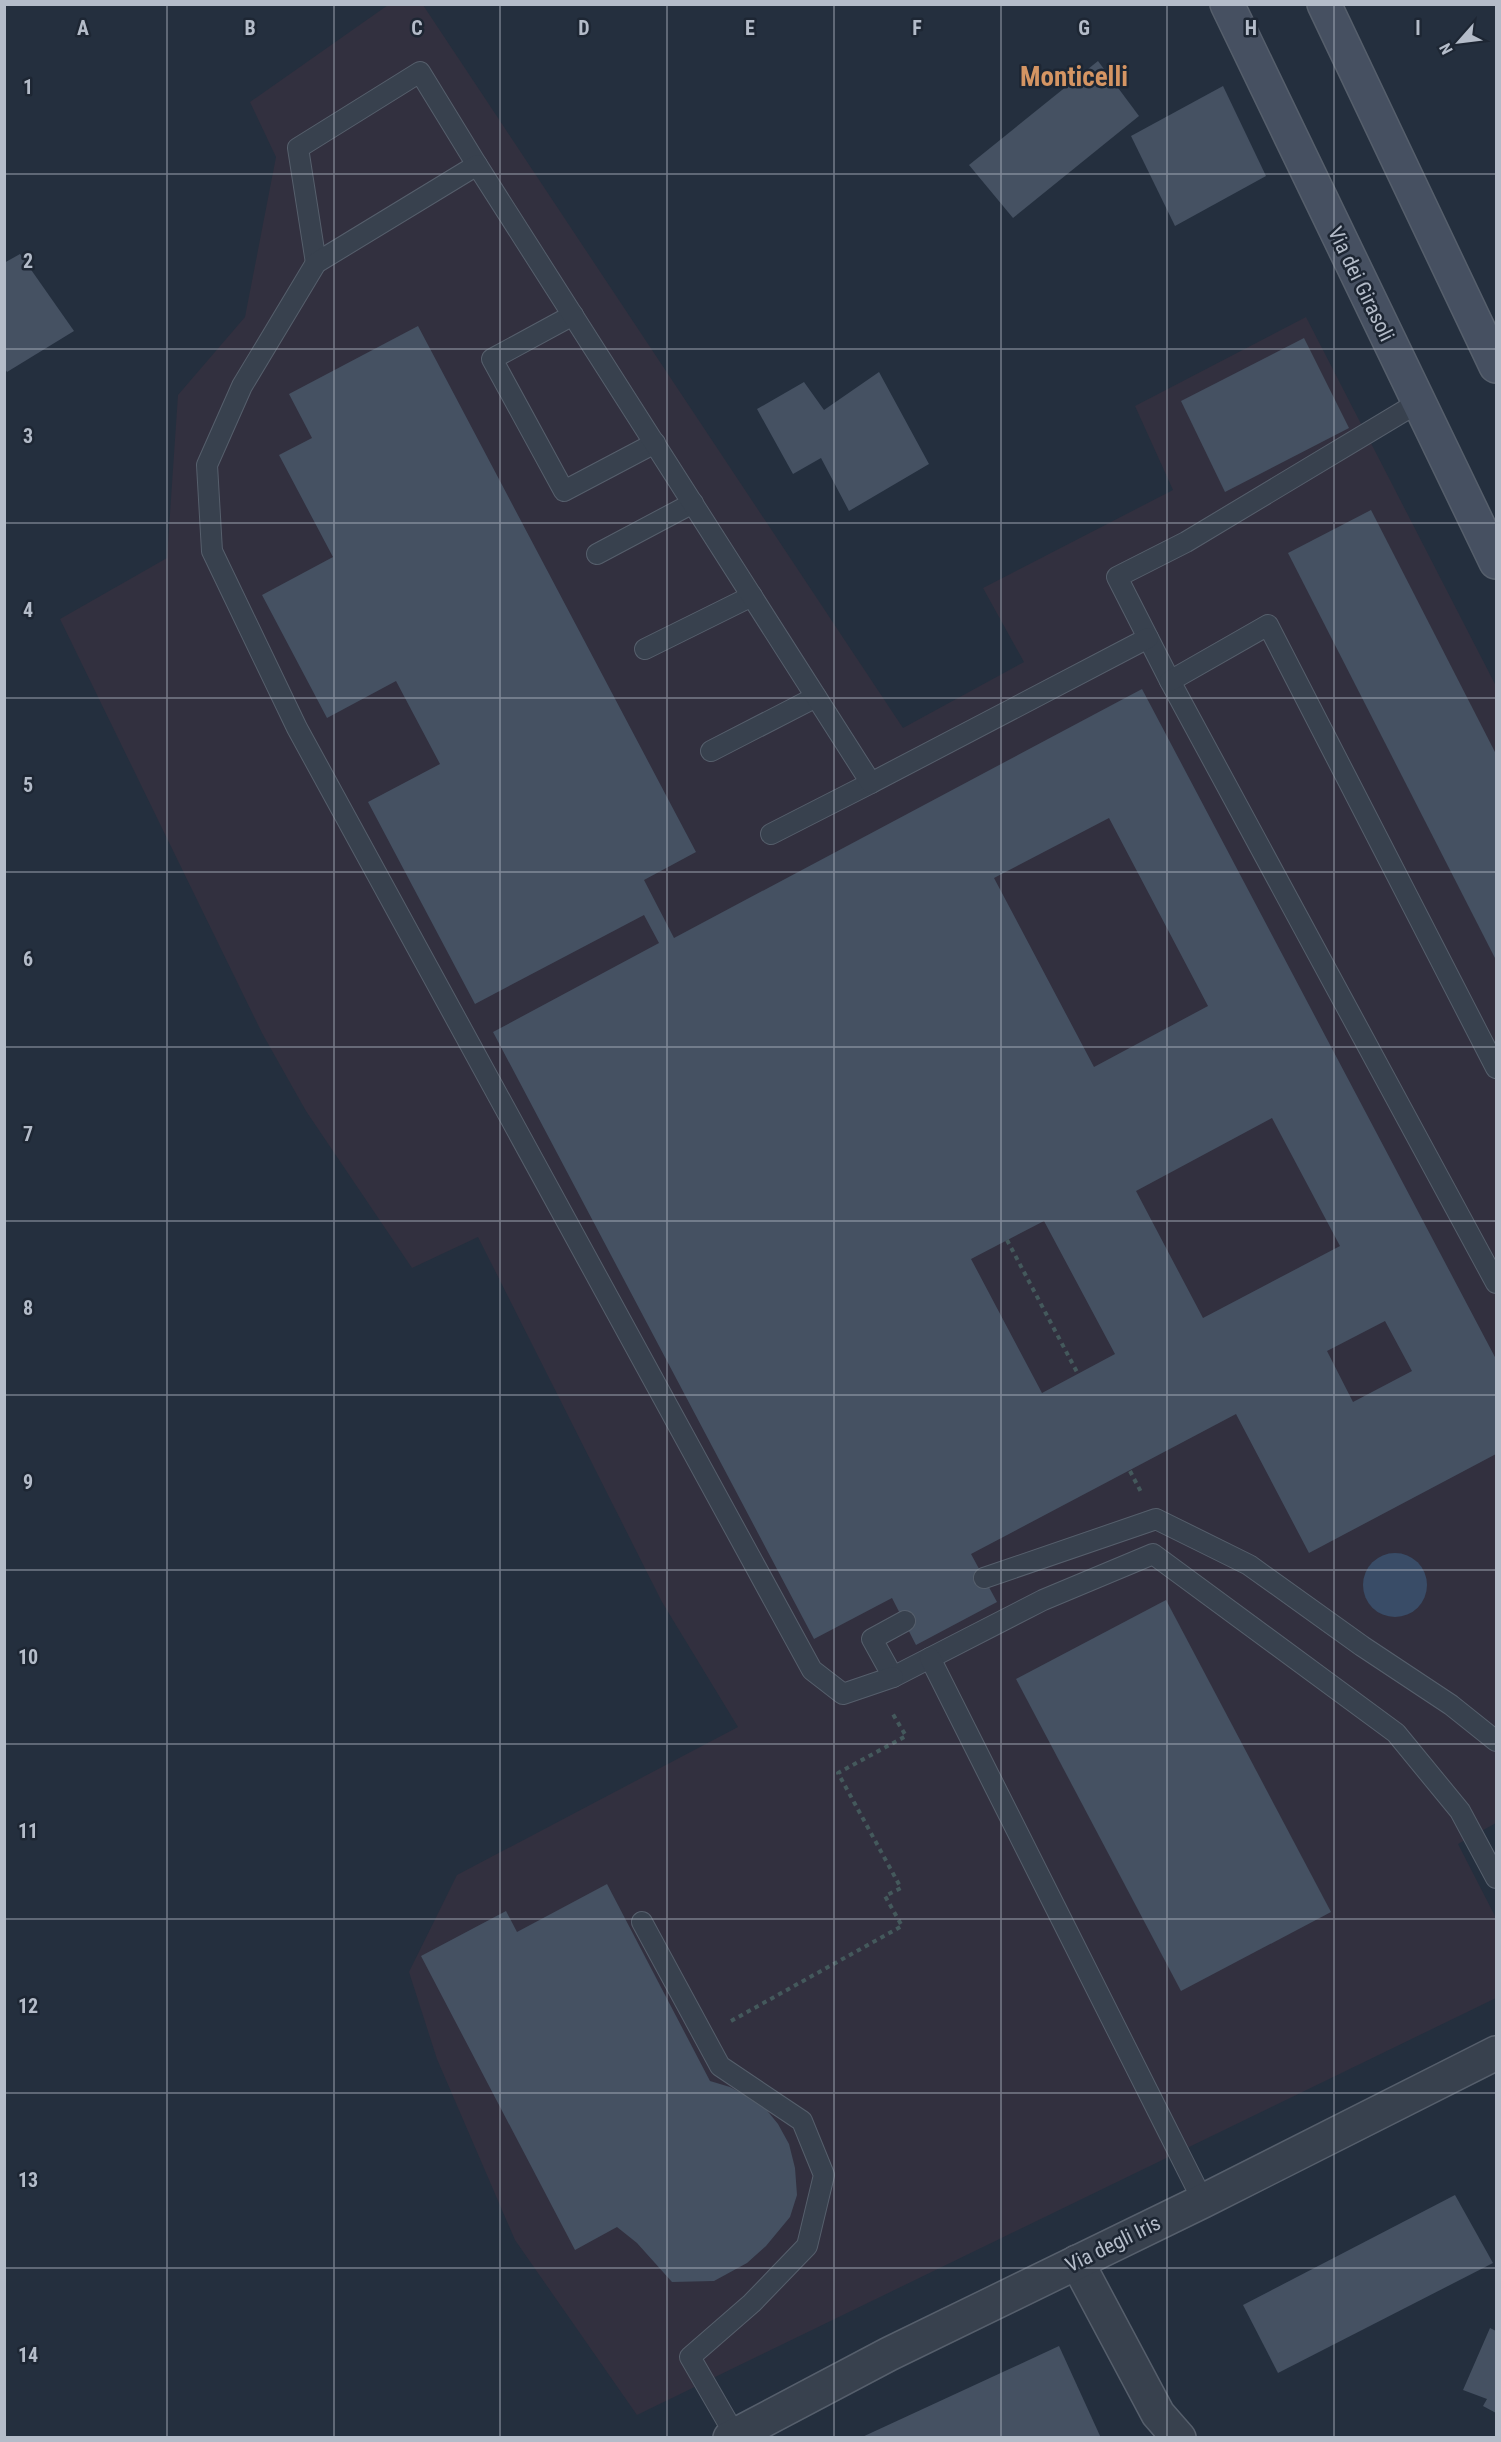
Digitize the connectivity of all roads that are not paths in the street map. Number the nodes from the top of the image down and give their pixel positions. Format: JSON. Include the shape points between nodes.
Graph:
{"nodes":[{"id":1,"x":1227,"y":4,"type":"edge"},
{"id":2,"x":1324,"y":4,"type":"edge"},
{"id":3,"x":477,"y":165,"type":"junction"},
{"id":4,"x":316,"y":263,"type":"junction"},
{"id":5,"x":573,"y":315,"type":"junction"},
{"id":6,"x":1497,"y":366,"type":"edge"},
{"id":7,"x":1419,"y":402,"type":"junction"},
{"id":8,"x":655,"y":443,"type":"junction"},
{"id":9,"x":693,"y":503,"type":"junction"},
{"id":10,"x":597,"y":554,"type":"dead end"},
{"id":11,"x":1497,"y":562,"type":"edge"},
{"id":12,"x":752,"y":596,"type":"junction"},
{"id":13,"x":1148,"y":638,"type":"junction"},
{"id":14,"x":645,"y":649,"type":"dead end"},
{"id":15,"x":1170,"y":681,"type":"junction"},
{"id":16,"x":816,"y":697,"type":"junction"},
{"id":17,"x":711,"y":751,"type":"dead end"},
{"id":18,"x":871,"y":783,"type":"junction"},
{"id":19,"x":771,"y":834,"type":"dead end"},
{"id":20,"x":1497,"y":1068,"type":"edge"},
{"id":21,"x":1497,"y":1283,"type":"edge"},
{"id":22,"x":1156,"y":1519,"type":"junction"},
{"id":23,"x":1153,"y":1554,"type":"junction"},
{"id":24,"x":984,"y":1578,"type":"dead end"},
{"id":25,"x":904,"y":1621,"type":"dead end"},
{"id":26,"x":930,"y":1658,"type":"junction"},
{"id":27,"x":884,"y":1680,"type":"junction"},
{"id":28,"x":1497,"y":1741,"type":"edge"},
{"id":29,"x":1497,"y":1878,"type":"edge"},
{"id":30,"x":642,"y":1922,"type":"dead end"},
{"id":31,"x":1497,"y":2053,"type":"edge"},
{"id":32,"x":1203,"y":2201,"type":"junction"},
{"id":33,"x":1077,"y":2262,"type":"junction"},
{"id":34,"x":733,"y":2436,"type":"edge"},
{"id":35,"x":1179,"y":2438,"type":"edge"}],
"edges":[{"from":1,"to":7,"type":"main road","name":"Via dei Girasoli"},
{"from":2,"to":6,"type":"main road"},
{"from":3,"to":4,"type":"lane"},
{"from":3,"to":4,"type":"lane","via":[[420,72],[298,148]]},
{"from":3,"to":5,"type":"lane"},
{"from":4,"to":27,"type":"lane","via":[[242,386],[207,465],[212,551],[297,728],[812,1670],[843,1694]]},
{"from":5,"to":8,"type":"lane"},
{"from":5,"to":8,"type":"lane","via":[[492,359],[564,491]]},
{"from":7,"to":11,"type":"main road","name":"Via dei Girasoli"},
{"from":7,"to":13,"type":"lane","via":[[1186,542],[1117,577]]},
{"from":8,"to":9,"type":"lane"},
{"from":9,"to":10,"type":"lane"},
{"from":9,"to":12,"type":"lane"},
{"from":12,"to":14,"type":"lane"},
{"from":12,"to":16,"type":"lane"},
{"from":13,"to":15,"type":"lane"},
{"from":13,"to":18,"type":"lane"},
{"from":15,"to":20,"type":"lane","via":[[1268,625]]},
{"from":15,"to":21,"type":"lane"},
{"from":16,"to":17,"type":"lane"},
{"from":16,"to":18,"type":"lane"},
{"from":18,"to":19,"type":"lane"},
{"from":22,"to":23,"type":"lane"},
{"from":22,"to":24,"type":"lane"},
{"from":22,"to":28,"type":"lane","via":[[1249,1565]]},
{"from":23,"to":26,"type":"lane","via":[[1043,1600]]},
{"from":23,"to":29,"type":"lane","via":[[1396,1733],[1460,1811]]},
{"from":25,"to":27,"type":"lane","via":[[872,1639]]},
{"from":26,"to":27,"type":"lane"},
{"from":26,"to":32,"type":"lane"},
{"from":30,"to":34,"type":"lane","via":[[720,2066],[802,2121],[824,2175],[807,2246],[690,2358]]},
{"from":31,"to":32,"type":"street","name":"Via degli Iris"},
{"from":32,"to":33,"type":"street","name":"Via degli Iris"},
{"from":33,"to":34,"type":"street","name":"Via degli Iris"},
{"from":33,"to":35,"type":"street","via":[[1158,2414]]}]}
